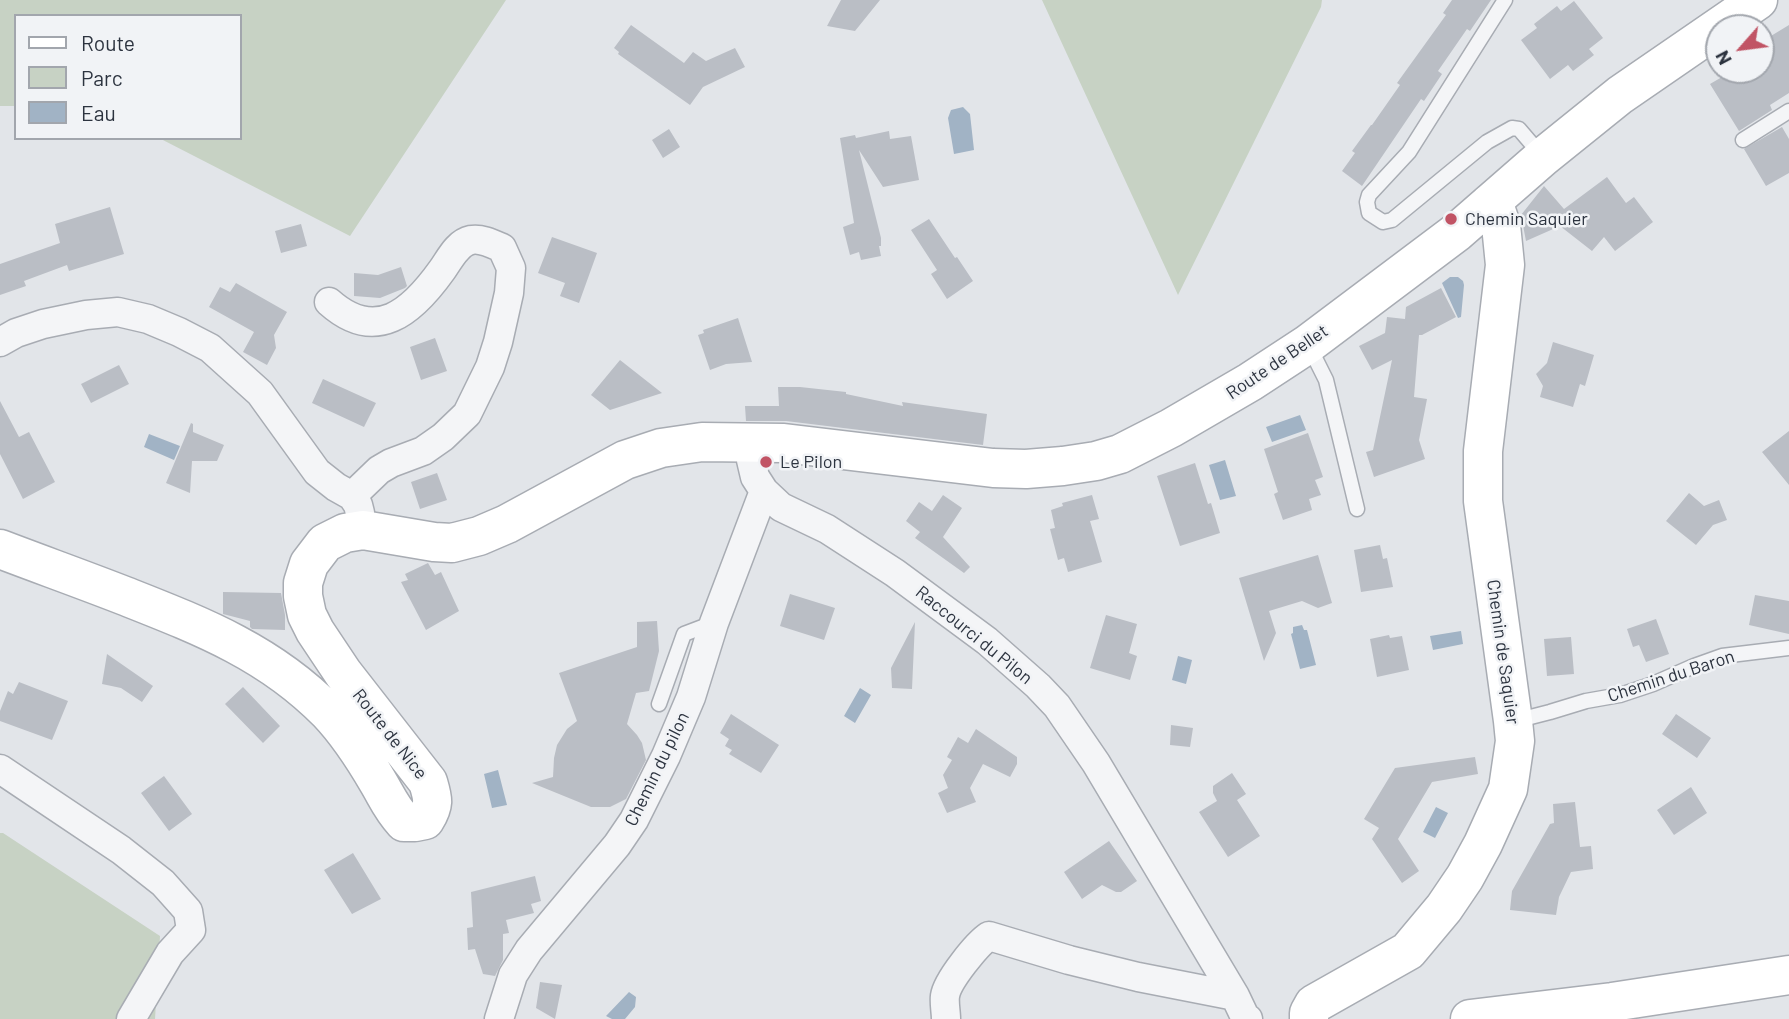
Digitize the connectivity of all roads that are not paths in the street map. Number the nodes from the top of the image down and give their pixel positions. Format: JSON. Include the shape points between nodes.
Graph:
{"nodes":[{"id":1,"x":1505,"y":0,"type":"edge"},
{"id":2,"x":1758,"y":0,"type":"edge"},
{"id":3,"x":1789,"y":111,"type":"edge"},
{"id":4,"x":1743,"y":140,"type":"dead end"},
{"id":5,"x":1543,"y":157,"type":"junction"},
{"id":6,"x":1490,"y":203,"type":"junction"},
{"id":7,"x":329,"y":302,"type":"dead end"},
{"id":8,"x":0,"y":342,"type":"edge"},
{"id":9,"x":1308,"y":344,"type":"junction"},
{"id":10,"x":702,"y":442,"type":"joint"},
{"id":11,"x":750,"y":442,"type":"junction"},
{"id":12,"x":764,"y":491,"type":"junction"},
{"id":13,"x":1357,"y":509,"type":"dead end"},
{"id":14,"x":358,"y":513,"type":"junction"},
{"id":15,"x":0,"y":549,"type":"edge"},
{"id":16,"x":714,"y":623,"type":"junction"},
{"id":17,"x":1789,"y":648,"type":"edge"},
{"id":18,"x":659,"y":704,"type":"dead end"},
{"id":19,"x":1513,"y":721,"type":"junction"},
{"id":20,"x":0,"y":769,"type":"edge"},
{"id":21,"x":1789,"y":975,"type":"edge"},
{"id":22,"x":1242,"y":1007,"type":"edge"},
{"id":23,"x":131,"y":1019,"type":"edge"},
{"id":24,"x":499,"y":1019,"type":"edge"},
{"id":25,"x":946,"y":1019,"type":"edge"},
{"id":26,"x":1309,"y":1019,"type":"edge"},
{"id":27,"x":1470,"y":1019,"type":"edge"}],
"edges":[{"from":1,"to":5,"type":"lane","via":[[1409,152],[1369,195],[1369,213],[1383,222],[1392,220],[1487,142],[1512,128],[1519,129]]},
{"from":2,"to":5,"type":"main road","name":"Route de Bellet","via":[[1620,95]]},
{"from":3,"to":4,"type":"lane"},
{"from":5,"to":6,"type":"main road","name":"Route de Bellet"},
{"from":6,"to":9,"type":"main road","name":"Route de Bellet"},
{"from":6,"to":19,"type":"main road","name":"Chemin de Saquier","via":[[1501,225],[1505,265],[1483,451],[1483,501]]},
{"from":7,"to":14,"type":"street","via":[[354,318],[383,321],[416,302],[460,245],[472,239],[502,248],[511,268],[499,342],[467,414],[423,451],[379,470]]},
{"from":8,"to":14,"type":"street","via":[[43,324],[118,312],[178,332],[211,348],[260,393],[317,472]]},
{"from":9,"to":11,"type":"main road","name":"Route de Bellet","via":[[1171,428],[1096,461],[993,468]]},
{"from":9,"to":13,"type":"lane","via":[[1326,380]]},
{"from":10,"to":11,"type":"main road","name":"Route de Bellet"},
{"from":10,"to":14,"type":"main road","name":"Route de Nice","via":[[625,460],[507,524],[452,543],[434,542]]},
{"from":11,"to":12,"type":"street","via":[[755,477]]},
{"from":12,"to":16,"type":"street","name":"Chemin du pilon"},
{"from":12,"to":22,"type":"street","name":"Raccourci du Pilon","via":[[782,507],[827,529],[895,573],[987,641],[1057,706]]},
{"from":14,"to":15,"type":"main road","name":"Route de Nice","via":[[345,533],[325,543],[309,564],[303,583],[307,615],[343,673],[428,782],[434,800],[425,820],[404,821],[329,713],[258,655],[170,613]]},
{"from":16,"to":18,"type":"lane","via":[[684,634]]},
{"from":16,"to":24,"type":"street","name":"Chemin du pilon","via":[[691,698],[634,820],[529,950],[513,975]]},
{"from":17,"to":19,"type":"lane","name":"Chemin du Baron","via":[[1722,656],[1620,695]]},
{"from":19,"to":26,"type":"main road","name":"Chemin de Saquier","via":[[1515,741],[1505,797],[1444,908],[1408,951],[1314,1004]]},
{"from":20,"to":23,"type":"street","via":[[121,850],[163,883],[188,911],[191,930],[170,953]]},
{"from":21,"to":27,"type":"main road"},
{"from":22,"to":25,"type":"street","via":[[989,936],[948,986]]}]}
